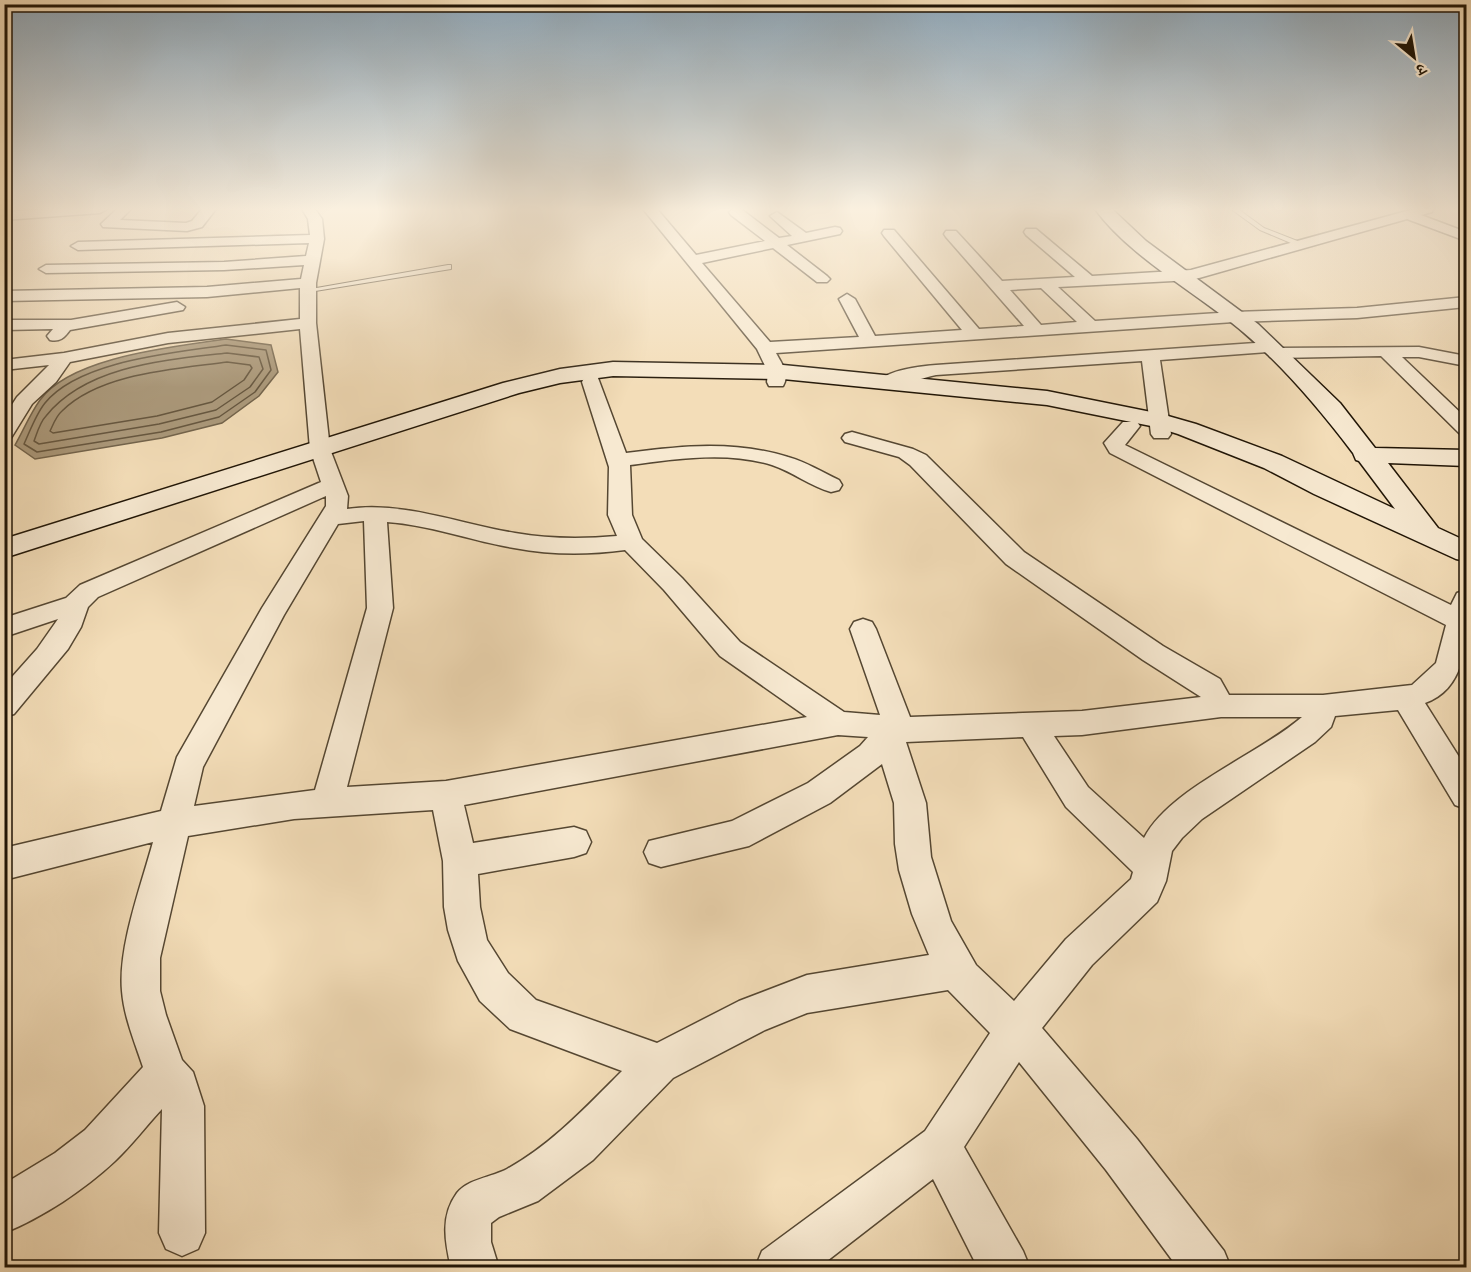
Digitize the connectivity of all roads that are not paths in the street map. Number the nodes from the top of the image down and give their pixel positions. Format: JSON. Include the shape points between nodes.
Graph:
{"nodes":[{"id":1,"x":84,"y":268,"type":"edge"},
{"id":2,"x":311,"y":268,"type":"edge"},
{"id":3,"x":438,"y":268,"type":"edge"},
{"id":4,"x":701,"y":268,"type":"edge"},
{"id":5,"x":808,"y":268,"type":"edge"},
{"id":6,"x":919,"y":268,"type":"edge"},
{"id":7,"x":983,"y":268,"type":"edge"},
{"id":8,"x":1074,"y":268,"type":"edge"},
{"id":9,"x":1171,"y":268,"type":"edge"},
{"id":10,"x":1210,"y":268,"type":"edge"},
{"id":11,"x":46,"y":269,"type":"joint"},
{"id":12,"x":1181,"y":276,"type":"junction"},
{"id":13,"x":822,"y":279,"type":"dead end"},
{"id":14,"x":1089,"y":281,"type":"junction"},
{"id":15,"x":1046,"y":284,"type":"junction"},
{"id":16,"x":308,"y":286,"type":"junction"},
{"id":17,"x":999,"y":286,"type":"junction"},
{"id":18,"x":5,"y":296,"type":"edge"},
{"id":19,"x":203,"y":297,"type":"junction"},
{"id":20,"x":847,"y":299,"type":"dead end"},
{"id":21,"x":1467,"y":302,"type":"edge"},
{"id":22,"x":1438,"y":305,"type":"junction"},
{"id":23,"x":1467,"y":312,"type":"edge"},
{"id":24,"x":1234,"y":317,"type":"junction"},
{"id":25,"x":308,"y":323,"type":"junction"},
{"id":26,"x":4,"y":325,"type":"edge"},
{"id":27,"x":66,"y":326,"type":"junction"},
{"id":28,"x":1090,"y":326,"type":"junction"},
{"id":29,"x":1036,"y":329,"type":"junction"},
{"id":30,"x":974,"y":333,"type":"junction"},
{"id":31,"x":168,"y":338,"type":"junction"},
{"id":32,"x":869,"y":340,"type":"junction"},
{"id":33,"x":765,"y":348,"type":"junction"},
{"id":34,"x":1273,"y":350,"type":"junction"},
{"id":35,"x":1386,"y":351,"type":"junction"},
{"id":36,"x":1150,"y":355,"type":"junction"},
{"id":37,"x":64,"y":358,"type":"junction"},
{"id":38,"x":1466,"y":360,"type":"edge"},
{"id":39,"x":33,"y":362,"type":"junction"},
{"id":40,"x":4,"y":365,"type":"edge"},
{"id":41,"x":776,"y":377,"type":"junction"},
{"id":42,"x":591,"y":382,"type":"junction"},
{"id":43,"x":887,"y":382,"type":"junction"},
{"id":44,"x":14,"y":402,"type":"edge"},
{"id":45,"x":1130,"y":426,"type":"junction"},
{"id":46,"x":1161,"y":427,"type":"junction"},
{"id":47,"x":1467,"y":429,"type":"edge"},
{"id":48,"x":4,"y":434,"type":"edge"},
{"id":49,"x":852,"y":438,"type":"dead end"},
{"id":50,"x":322,"y":453,"type":"junction"},
{"id":51,"x":1365,"y":455,"type":"junction"},
{"id":52,"x":618,"y":460,"type":"junction"},
{"id":53,"x":1462,"y":460,"type":"edge"},
{"id":54,"x":332,"y":485,"type":"junction"},
{"id":55,"x":831,"y":485,"type":"dead end"},
{"id":56,"x":375,"y":514,"type":"junction"},
{"id":57,"x":332,"y":518,"type":"junction"},
{"id":58,"x":1428,"y":534,"type":"junction"},
{"id":59,"x":631,"y":542,"type":"junction"},
{"id":60,"x":4,"y":549,"type":"edge"},
{"id":61,"x":1467,"y":552,"type":"edge"},
{"id":62,"x":4,"y":559,"type":"edge"},
{"id":63,"x":75,"y":604,"type":"junction"},
{"id":64,"x":1464,"y":610,"type":"edge"},
{"id":65,"x":4,"y":628,"type":"edge"},
{"id":66,"x":863,"y":629,"type":"dead end"},
{"id":67,"x":1406,"y":698,"type":"junction"},
{"id":68,"x":4,"y":706,"type":"edge"},
{"id":69,"x":1221,"y":706,"type":"junction"},
{"id":70,"x":1323,"y":706,"type":"junction"},
{"id":71,"x":838,"y":723,"type":"junction"},
{"id":72,"x":1031,"y":725,"type":"junction"},
{"id":73,"x":893,"y":731,"type":"junction"},
{"id":74,"x":446,"y":795,"type":"junction"},
{"id":75,"x":1467,"y":795,"type":"edge"},
{"id":76,"x":327,"y":804,"type":"junction"},
{"id":77,"x":172,"y":824,"type":"junction"},
{"id":78,"x":574,"y":842,"type":"dead end"},
{"id":79,"x":661,"y":852,"type":"dead end"},
{"id":80,"x":460,"y":861,"type":"junction"},
{"id":81,"x":4,"y":864,"type":"edge"},
{"id":82,"x":1151,"y":866,"type":"junction"},
{"id":83,"x":956,"y":970,"type":"junction"},
{"id":84,"x":1017,"y":1028,"type":"junction"},
{"id":85,"x":659,"y":1064,"type":"junction"},
{"id":86,"x":166,"y":1073,"type":"junction"},
{"id":87,"x":940,"y":1146,"type":"junction"},
{"id":88,"x":4,"y":1210,"type":"edge"},
{"id":89,"x":182,"y":1233,"type":"dead end"},
{"id":90,"x":475,"y":1268,"type":"edge"},
{"id":91,"x":779,"y":1268,"type":"edge"},
{"id":92,"x":1006,"y":1268,"type":"edge"},
{"id":93,"x":1207,"y":1268,"type":"edge"}],
"edges":[{"from":1,"to":11,"type":"street"},
{"from":2,"to":16,"type":"street"},
{"from":3,"to":16,"type":"lane"},
{"from":4,"to":33,"type":"street"},
{"from":5,"to":13,"type":"street"},
{"from":6,"to":30,"type":"street"},
{"from":7,"to":17,"type":"street"},
{"from":8,"to":14,"type":"street"},
{"from":9,"to":12,"type":"street"},
{"from":10,"to":12,"type":"street"},
{"from":11,"to":18,"type":"street"},
{"from":12,"to":14,"type":"street"},
{"from":12,"to":24,"type":"street"},
{"from":14,"to":15,"type":"street"},
{"from":15,"to":17,"type":"street"},
{"from":15,"to":28,"type":"street"},
{"from":16,"to":19,"type":"street"},
{"from":16,"to":25,"type":"street"},
{"from":17,"to":29,"type":"street"},
{"from":18,"to":19,"type":"street"},
{"from":19,"to":27,"type":"street"},
{"from":19,"to":31,"type":"street"},
{"from":20,"to":32,"type":"street"},
{"from":21,"to":22,"type":"street"},
{"from":22,"to":23,"type":"street"},
{"from":22,"to":24,"type":"street","via":[[1357,313]]},
{"from":24,"to":28,"type":"street"},
{"from":24,"to":34,"type":"street"},
{"from":25,"to":31,"type":"street"},
{"from":25,"to":50,"type":"street"},
{"from":26,"to":27,"type":"street","via":[[63,322]]},
{"from":27,"to":39,"type":"street","via":[[45,341]]},
{"from":28,"to":29,"type":"street"},
{"from":29,"to":30,"type":"street"},
{"from":30,"to":32,"type":"street"},
{"from":31,"to":37,"type":"street"},
{"from":32,"to":33,"type":"street"},
{"from":33,"to":41,"type":"street"},
{"from":34,"to":35,"type":"street"},
{"from":34,"to":36,"type":"street"},
{"from":34,"to":51,"type":"street","via":[[1332,408]]},
{"from":35,"to":38,"type":"street"},
{"from":35,"to":47,"type":"street"},
{"from":36,"to":43,"type":"street","via":[[936,370]]},
{"from":36,"to":46,"type":"street"},
{"from":37,"to":39,"type":"street"},
{"from":37,"to":44,"type":"street","via":[[49,378]]},
{"from":39,"to":40,"type":"street"},
{"from":41,"to":42,"type":"street"},
{"from":41,"to":43,"type":"street"},
{"from":41,"to":45,"type":"street","via":[[1030,407]]},
{"from":41,"to":50,"type":"street","via":[[613,369],[560,376],[511,388]]},
{"from":42,"to":50,"type":"street","via":[[528,392]]},
{"from":42,"to":52,"type":"street"},
{"from":43,"to":46,"type":"street","via":[[1047,398]]},
{"from":44,"to":48,"type":"street"},
{"from":45,"to":46,"type":"street"},
{"from":45,"to":64,"type":"street","via":[[1114,442],[1118,449]]},
{"from":46,"to":58,"type":"street","via":[[1272,474],[1324,488]]},
{"from":49,"to":69,"type":"street","via":[[918,460],[1016,558],[1153,653],[1204,683]]},
{"from":50,"to":54,"type":"street"},
{"from":50,"to":60,"type":"street"},
{"from":50,"to":62,"type":"street"},
{"from":51,"to":53,"type":"street"},
{"from":51,"to":58,"type":"street"},
{"from":52,"to":55,"type":"street","via":[[728,453],[782,462]]},
{"from":52,"to":59,"type":"street","via":[[620,515]]},
{"from":54,"to":57,"type":"street","via":[[337,496]]},
{"from":54,"to":63,"type":"street","via":[[89,591]]},
{"from":56,"to":57,"type":"street"},
{"from":56,"to":59,"type":"street","via":[[532,544],[588,548]]},
{"from":56,"to":76,"type":"street","via":[[380,608]]},
{"from":57,"to":77,"type":"street","via":[[271,615],[203,737],[188,766]]},
{"from":58,"to":61,"type":"street"},
{"from":59,"to":71,"type":"street","via":[[730,649]]},
{"from":63,"to":65,"type":"street"},
{"from":63,"to":68,"type":"street","via":[[76,612],[65,633]]},
{"from":64,"to":67,"type":"street","via":[[1449,666],[1422,693]]},
{"from":66,"to":73,"type":"street"},
{"from":67,"to":70,"type":"street"},
{"from":67,"to":75,"type":"street"},
{"from":69,"to":70,"type":"street"},
{"from":69,"to":72,"type":"street","via":[[1082,723]]},
{"from":70,"to":82,"type":"street","via":[[1320,719],[1305,733],[1173,823],[1160,838]]},
{"from":71,"to":73,"type":"street"},
{"from":71,"to":74,"type":"street"},
{"from":72,"to":73,"type":"street"},
{"from":72,"to":82,"type":"street","via":[[1077,797]]},
{"from":73,"to":79,"type":"street","via":[[871,755],[819,794],[737,835]]},
{"from":73,"to":83,"type":"street","via":[[913,825],[913,857],[941,940]]},
{"from":74,"to":76,"type":"street"},
{"from":74,"to":80,"type":"street"},
{"from":76,"to":77,"type":"street","via":[[294,805]]},
{"from":77,"to":81,"type":"street"},
{"from":77,"to":86,"type":"street","via":[[141,958],[146,1015]]},
{"from":78,"to":80,"type":"street"},
{"from":80,"to":85,"type":"street","via":[[466,930],[471,948],[494,987],[524,1015]]},
{"from":82,"to":84,"type":"street","via":[[1145,890],[1079,952]]},
{"from":83,"to":84,"type":"street"},
{"from":83,"to":85,"type":"street","via":[[807,994],[753,1015]]},
{"from":84,"to":87,"type":"street"},
{"from":84,"to":93,"type":"street","via":[[1132,1166]]},
{"from":85,"to":90,"type":"street","via":[[578,1145],[522,1185],[474,1208],[468,1221],[468,1242]]},
{"from":86,"to":88,"type":"street","via":[[100,1145],[71,1169]]},
{"from":86,"to":89,"type":"street","via":[[178,1087],[183,1106]]},
{"from":87,"to":91,"type":"street"},
{"from":87,"to":92,"type":"street"}]}
